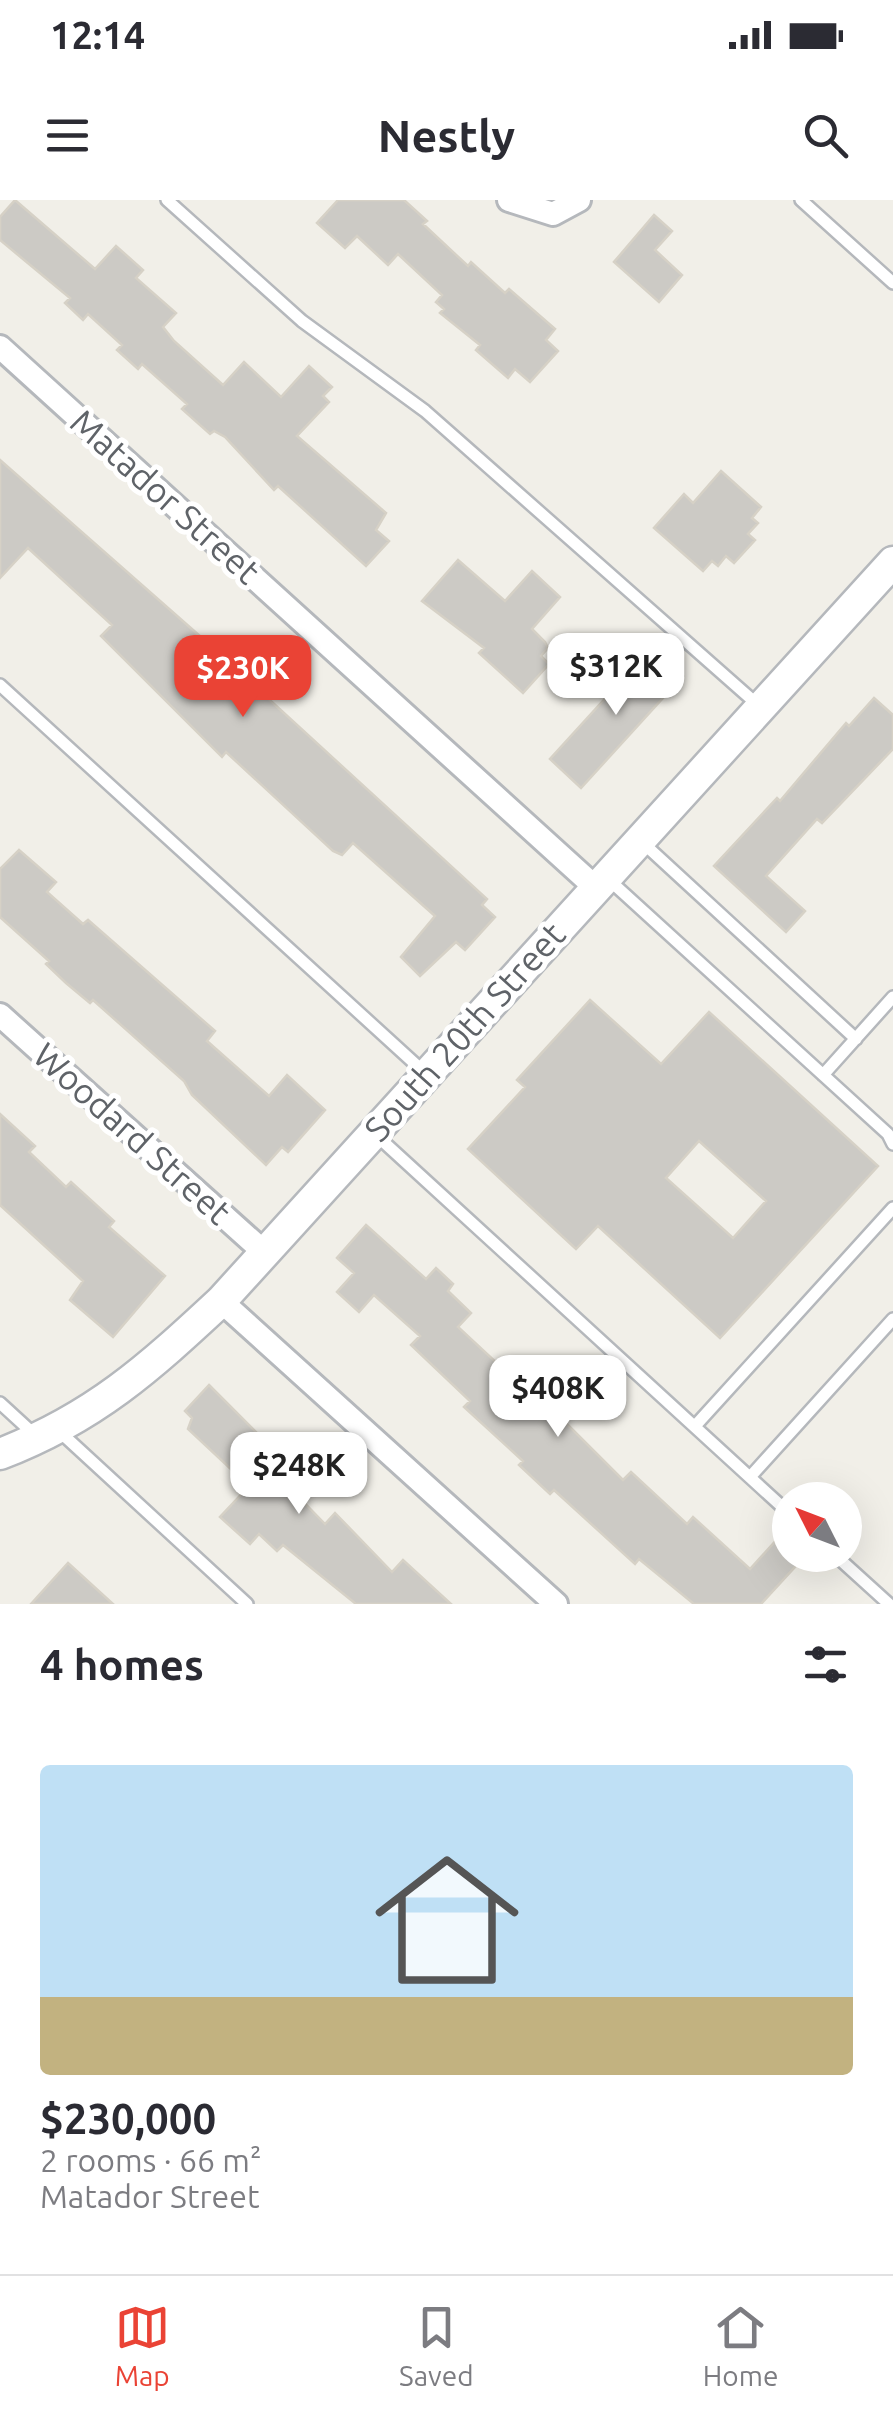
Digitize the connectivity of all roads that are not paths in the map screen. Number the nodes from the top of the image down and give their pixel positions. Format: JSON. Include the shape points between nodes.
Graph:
{"nodes":[{"id":1,"x":167,"y":200,"type":"edge"},
{"id":2,"x":509,"y":200,"type":"edge"},
{"id":3,"x":579,"y":200,"type":"edge"},
{"id":4,"x":802,"y":200,"type":"edge"},
{"id":5,"x":893,"y":283,"type":"edge"},
{"id":6,"x":0,"y":348,"type":"edge"},
{"id":7,"x":893,"y":562,"type":"edge"},
{"id":8,"x":0,"y":685,"type":"edge"},
{"id":9,"x":761,"y":708,"type":"junction"},
{"id":10,"x":640,"y":840,"type":"junction"},
{"id":11,"x":601,"y":883,"type":"junction"},
{"id":12,"x":893,"y":997,"type":"edge"},
{"id":13,"x":0,"y":1016,"type":"edge"},
{"id":14,"x":856,"y":1039,"type":"junction"},
{"id":15,"x":427,"y":1075,"type":"junction"},
{"id":16,"x":823,"y":1075,"type":"junction"},
{"id":17,"x":374,"y":1133,"type":"junction"},
{"id":18,"x":891,"y":1135,"type":"edge"},
{"id":19,"x":893,"y":1208,"type":"edge"},
{"id":20,"x":265,"y":1253,"type":"junction"},
{"id":21,"x":221,"y":1301,"type":"junction"},
{"id":22,"x":893,"y":1319,"type":"edge"},
{"id":23,"x":0,"y":1403,"type":"edge"},
{"id":24,"x":695,"y":1426,"type":"junction"},
{"id":25,"x":48,"y":1434,"type":"junction"},
{"id":26,"x":0,"y":1454,"type":"edge"},
{"id":27,"x":750,"y":1477,"type":"junction"},
{"id":28,"x":772,"y":1497,"type":"edge"},
{"id":29,"x":854,"y":1572,"type":"edge"},
{"id":30,"x":248,"y":1604,"type":"edge"},
{"id":31,"x":556,"y":1604,"type":"edge"},
{"id":32,"x":889,"y":1604,"type":"edge"}],
"edges":[{"from":1,"to":9,"type":"lane","via":[[302,321],[425,412]]},
{"from":2,"to":3,"type":"street","via":[[552,214]]},
{"from":4,"to":5,"type":"lane"},
{"from":6,"to":11,"type":"street","name":"Matador Street"},
{"from":7,"to":9,"type":"street","name":"South 20th Street"},
{"from":8,"to":15,"type":"lane"},
{"from":9,"to":10,"type":"street","name":"South 20th Street"},
{"from":10,"to":11,"type":"street","name":"South 20th Street"},
{"from":10,"to":14,"type":"lane"},
{"from":11,"to":15,"type":"street","name":"South 20th Street"},
{"from":11,"to":16,"type":"lane"},
{"from":12,"to":14,"type":"lane"},
{"from":13,"to":20,"type":"street","name":"Woodard Street"},
{"from":14,"to":16,"type":"lane"},
{"from":15,"to":17,"type":"street","name":"South 20th Street"},
{"from":16,"to":18,"type":"lane"},
{"from":17,"to":20,"type":"street","name":"South 20th Street"},
{"from":17,"to":24,"type":"lane"},
{"from":19,"to":24,"type":"lane"},
{"from":20,"to":21,"type":"street","name":"South 20th Street"},
{"from":21,"to":25,"type":"street","name":"South 20th Street","via":[[112,1398]]},
{"from":21,"to":31,"type":"street"},
{"from":22,"to":27,"type":"lane"},
{"from":23,"to":25,"type":"lane"},
{"from":24,"to":27,"type":"lane"},
{"from":25,"to":26,"type":"street","name":"South 20th Street"},
{"from":25,"to":30,"type":"lane"},
{"from":27,"to":28,"type":"lane"},
{"from":29,"to":32,"type":"lane"}]}
